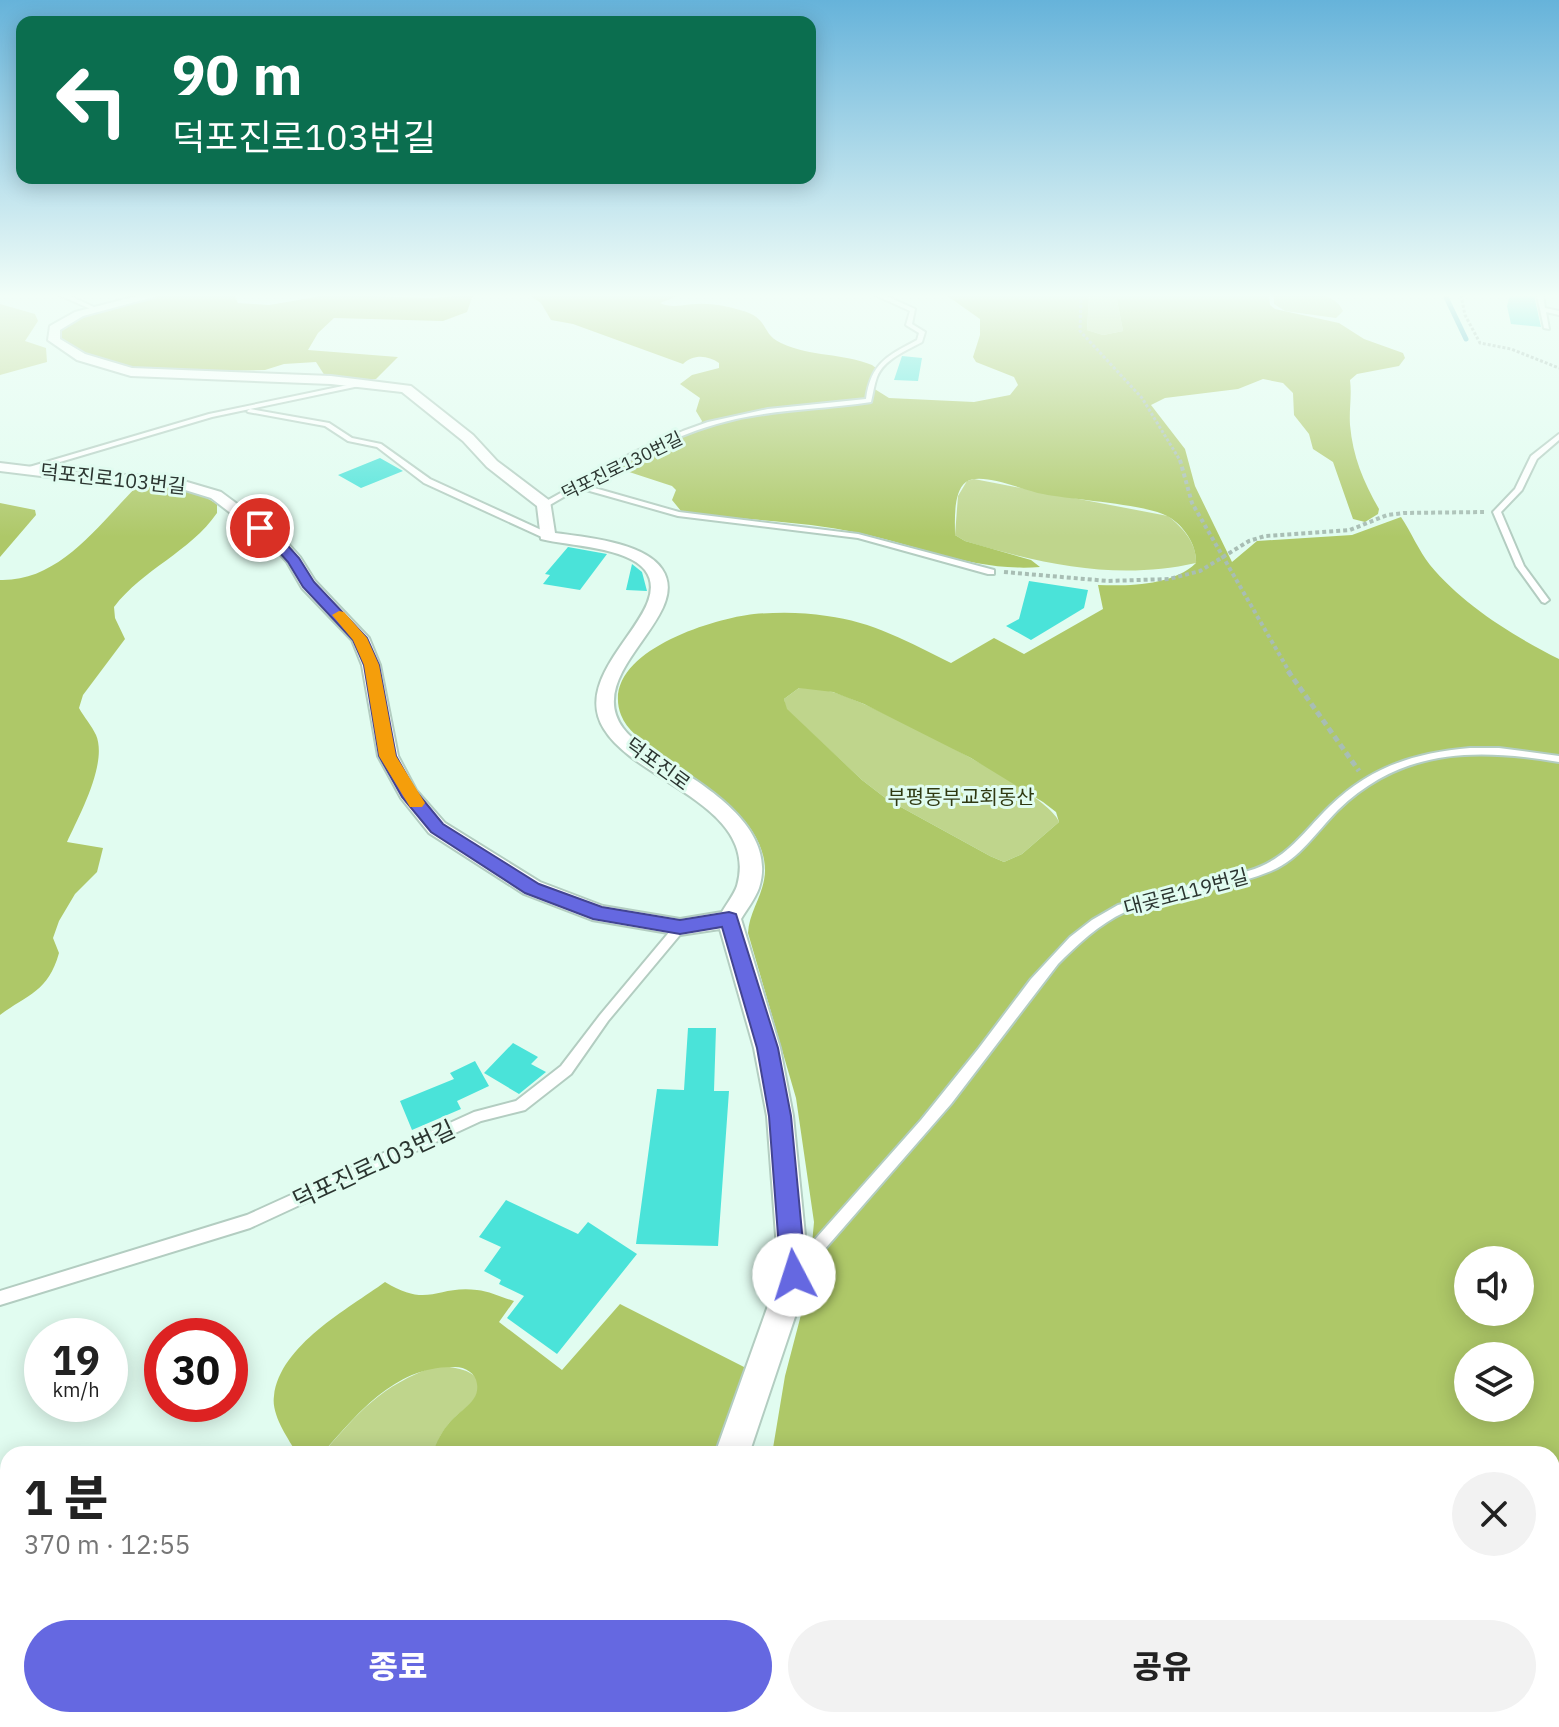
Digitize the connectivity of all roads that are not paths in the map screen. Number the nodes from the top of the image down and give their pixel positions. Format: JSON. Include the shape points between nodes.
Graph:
{"nodes":[{"id":1,"x":180,"y":376,"type":"edge"},
{"id":2,"x":873,"y":376,"type":"edge"},
{"id":3,"x":363,"y":384,"type":"junction"},
{"id":4,"x":234,"y":411,"type":"junction"},
{"id":5,"x":1559,"y":436,"type":"edge"},
{"id":6,"x":0,"y":467,"type":"edge"},
{"id":7,"x":23,"y":470,"type":"junction"},
{"id":8,"x":578,"y":486,"type":"junction"},
{"id":9,"x":545,"y":504,"type":"junction"},
{"id":10,"x":547,"y":536,"type":"junction"},
{"id":11,"x":991,"y":572,"type":"road end"},
{"id":12,"x":1545,"y":600,"type":"dead end"},
{"id":13,"x":1559,"y":759,"type":"edge"},
{"id":14,"x":729,"y":919,"type":"junction"},
{"id":15,"x":680,"y":927,"type":"junction"},
{"id":16,"x":794,"y":1275,"type":"junction"},
{"id":17,"x":0,"y":1298,"type":"edge"},
{"id":18,"x":735,"y":1446,"type":"edge"}],
"edges":[{"from":1,"to":3,"type":"street"},
{"from":2,"to":8,"type":"lane","name":"덕포진로130번길","via":[[869,401],[732,417],[673,439]]},
{"from":3,"to":4,"type":"lane"},
{"from":3,"to":9,"type":"street","via":[[406,389],[420,398]]},
{"from":4,"to":7,"type":"lane"},
{"from":4,"to":10,"type":"lane","via":[[327,424],[350,440],[379,445],[427,481]]},
{"from":5,"to":12,"type":"lane","via":[[1534,458],[1518,490],[1497,512],[1520,566]]},
{"from":6,"to":7,"type":"street","name":"덕포진로103번길"},
{"from":7,"to":15,"type":"street","name":"덕포진로103번길","via":[[170,481],[216,495],[277,541],[308,584],[360,638],[371,665],[388,756],[408,793],[437,828],[532,888],[600,914]]},
{"from":8,"to":9,"type":"lane","name":"덕포진로130번길"},
{"from":8,"to":11,"type":"lane","via":[[678,514],[858,536]]},
{"from":9,"to":10,"type":"street"},
{"from":10,"to":14,"type":"street","name":"덕포진로","via":[[633,554],[654,568],[660,598],[618,661],[604,696],[605,713],[627,743],[706,797],[747,842],[752,861],[749,886]]},
{"from":13,"to":16,"type":"lane","name":"대곶로119번길","via":[[1503,750],[1443,751],[1404,762],[1366,781],[1290,854],[1267,869],[1100,918],[1038,976],[968,1072]]},
{"from":14,"to":15,"type":"street","name":"덕포진로103번길"},
{"from":14,"to":16,"type":"street","via":[[767,1048],[780,1116]]},
{"from":15,"to":17,"type":"lane","name":"덕포진로103번길","via":[[566,1070],[520,1106],[479,1116],[250,1221]]},
{"from":16,"to":18,"type":"street"}]}
